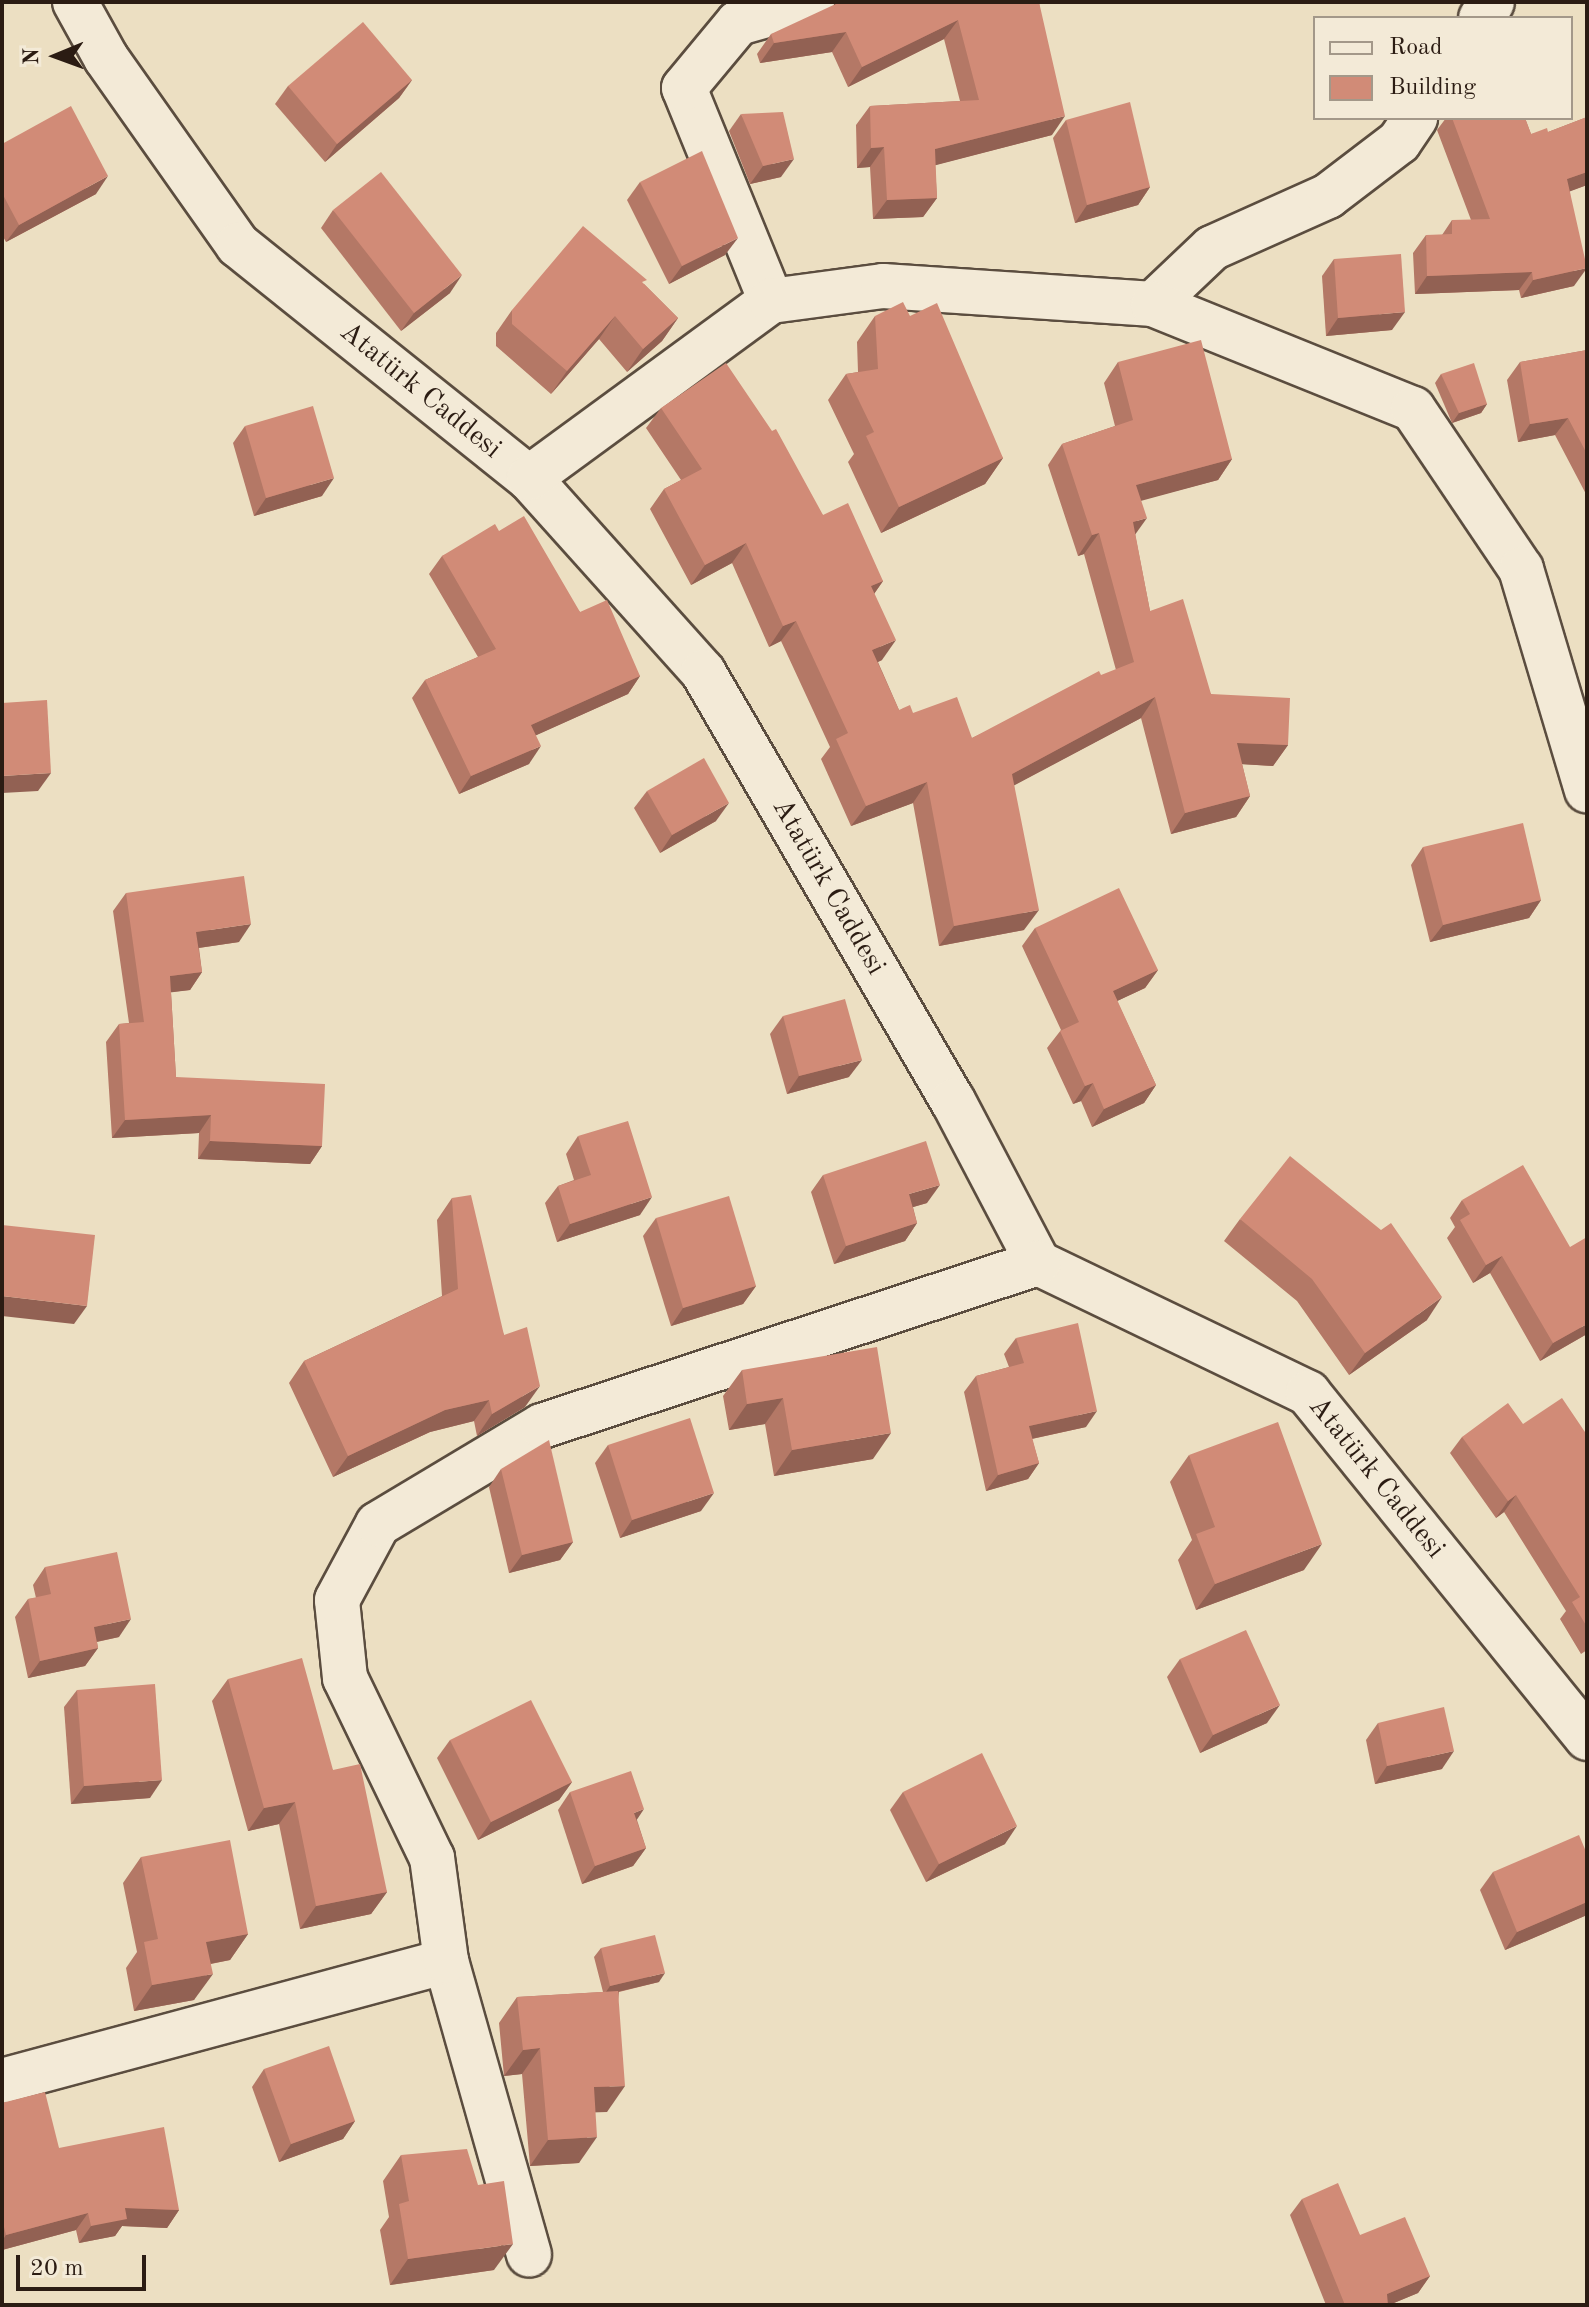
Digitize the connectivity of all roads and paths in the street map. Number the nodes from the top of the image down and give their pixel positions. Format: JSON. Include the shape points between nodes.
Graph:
{"nodes":[{"id":1,"x":75,"y":2,"type":"edge"},
{"id":2,"x":812,"y":2,"type":"edge"},
{"id":3,"x":1414,"y":120,"type":"edge"},
{"id":4,"x":771,"y":301,"type":"junction"},
{"id":5,"x":1153,"y":304,"type":"junction"},
{"id":6,"x":529,"y":478,"type":"junction"},
{"id":7,"x":1587,"y":790,"type":"edge"},
{"id":8,"x":1038,"y":1263,"type":"junction"},
{"id":9,"x":1587,"y":1738,"type":"edge"},
{"id":10,"x":446,"y":1961,"type":"junction"},
{"id":11,"x":2,"y":2081,"type":"edge"},
{"id":12,"x":529,"y":2255,"type":"dead end"}],
"edges":[{"from":1,"to":6,"type":"street","name":"Atatürk Caddesi","via":[[106,58],[238,245]]},
{"from":2,"to":4,"type":"street","via":[[738,23],[684,88]]},
{"from":3,"to":5,"type":"street","via":[[1399,142],[1328,196],[1212,248]]},
{"from":4,"to":5,"type":"street","via":[[883,286]]},
{"from":4,"to":6,"type":"street"},
{"from":5,"to":7,"type":"street","via":[[1413,409],[1521,569]]},
{"from":6,"to":8,"type":"street","name":"Atatürk Caddesi","via":[[703,672],[953,1101]]},
{"from":8,"to":9,"type":"street","name":"Atatürk Caddesi","via":[[1308,1393]]},
{"from":8,"to":10,"type":"street","via":[[542,1426],[378,1524],[337,1600],[345,1678],[432,1858]]},
{"from":10,"to":11,"type":"street"},
{"from":10,"to":12,"type":"street"}]}
